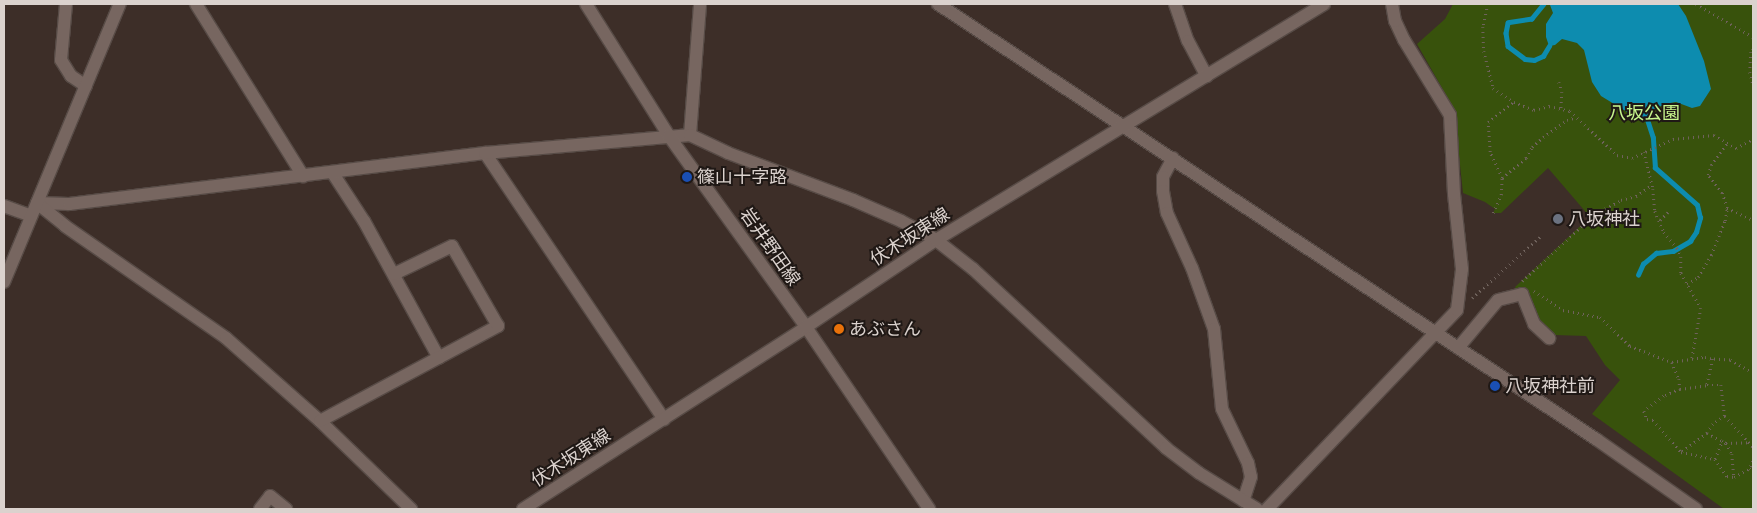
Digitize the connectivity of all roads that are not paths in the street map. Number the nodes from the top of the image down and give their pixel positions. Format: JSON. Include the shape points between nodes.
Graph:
{"nodes":[{"id":1,"x":120,"y":4,"type":"edge"},
{"id":2,"x":196,"y":4,"type":"edge"},
{"id":3,"x":586,"y":4,"type":"edge"},
{"id":4,"x":700,"y":4,"type":"edge"},
{"id":5,"x":938,"y":4,"type":"edge"},
{"id":6,"x":1175,"y":4,"type":"edge"},
{"id":7,"x":1324,"y":4,"type":"edge"},
{"id":8,"x":1392,"y":4,"type":"edge"},
{"id":9,"x":62,"y":6,"type":"edge"},
{"id":10,"x":1207,"y":76,"type":"junction"},
{"id":11,"x":86,"y":86,"type":"junction"},
{"id":12,"x":1122,"y":126,"type":"junction"},
{"id":13,"x":690,"y":135,"type":"junction"},
{"id":14,"x":669,"y":136,"type":"junction"},
{"id":15,"x":485,"y":153,"type":"junction"},
{"id":16,"x":1172,"y":158,"type":"junction"},
{"id":17,"x":332,"y":172,"type":"junction"},
{"id":18,"x":303,"y":176,"type":"junction"},
{"id":19,"x":37,"y":203,"type":"junction"},
{"id":20,"x":4,"y":206,"type":"edge"},
{"id":21,"x":31,"y":216,"type":"junction"},
{"id":22,"x":936,"y":240,"type":"junction"},
{"id":23,"x":394,"y":274,"type":"junction"},
{"id":24,"x":4,"y":279,"type":"edge"},
{"id":25,"x":806,"y":327,"type":"junction"},
{"id":26,"x":1436,"y":333,"type":"junction"},
{"id":27,"x":1550,"y":338,"type":"dead end"},
{"id":28,"x":1458,"y":348,"type":"junction"},
{"id":29,"x":439,"y":358,"type":"junction"},
{"id":30,"x":664,"y":419,"type":"junction"},
{"id":31,"x":320,"y":421,"type":"junction"},
{"id":32,"x":1243,"y":501,"type":"junction"},
{"id":33,"x":260,"y":509,"type":"edge"},
{"id":34,"x":286,"y":509,"type":"edge"},
{"id":35,"x":411,"y":509,"type":"edge"},
{"id":36,"x":523,"y":509,"type":"edge"},
{"id":37,"x":929,"y":509,"type":"edge"},
{"id":38,"x":1256,"y":509,"type":"edge"},
{"id":39,"x":1266,"y":509,"type":"edge"},
{"id":40,"x":1696,"y":509,"type":"edge"}],
"edges":[{"from":1,"to":11,"type":"street"},
{"from":2,"to":18,"type":"street"},
{"from":3,"to":14,"type":"street","name":"岩井野田線"},
{"from":4,"to":13,"type":"street"},
{"from":5,"to":12,"type":"street"},
{"from":6,"to":10,"type":"street","via":[[1188,41]]},
{"from":7,"to":10,"type":"street","name":"伏木坂東線"},
{"from":8,"to":26,"type":"street","via":[[1404,40],[1450,115],[1462,269],[1457,310]]},
{"from":9,"to":11,"type":"street","via":[[60,60],[71,76]]},
{"from":10,"to":12,"type":"street","name":"伏木坂東線"},
{"from":11,"to":19,"type":"street"},
{"from":12,"to":16,"type":"street"},
{"from":12,"to":22,"type":"street","name":"伏木坂東線"},
{"from":13,"to":14,"type":"street"},
{"from":13,"to":22,"type":"street","via":[[728,153],[853,200]]},
{"from":14,"to":15,"type":"street"},
{"from":14,"to":25,"type":"street","name":"岩井野田線"},
{"from":15,"to":17,"type":"street"},
{"from":15,"to":30,"type":"street"},
{"from":16,"to":26,"type":"street"},
{"from":16,"to":32,"type":"street","via":[[1163,177],[1163,191],[1168,213],[1214,329],[1222,409],[1251,476]]},
{"from":17,"to":18,"type":"street"},
{"from":17,"to":23,"type":"street"},
{"from":18,"to":19,"type":"street","via":[[69,204]]},
{"from":19,"to":21,"type":"street"},
{"from":19,"to":31,"type":"street","via":[[226,338]]},
{"from":20,"to":21,"type":"street"},
{"from":21,"to":24,"type":"street"},
{"from":22,"to":25,"type":"street","name":"伏木坂東線"},
{"from":22,"to":32,"type":"street","via":[[973,269],[1166,448]]},
{"from":23,"to":29,"type":"street"},
{"from":23,"to":29,"type":"street","via":[[452,246],[498,326]]},
{"from":25,"to":30,"type":"street","name":"伏木坂東線"},
{"from":25,"to":37,"type":"street","name":"岩井野田線"},
{"from":26,"to":28,"type":"street"},
{"from":26,"to":39,"type":"street"},
{"from":27,"to":28,"type":"street","via":[[1534,324],[1522,294],[1498,300]]},
{"from":28,"to":40,"type":"street"},
{"from":29,"to":31,"type":"street"},
{"from":30,"to":36,"type":"street","name":"伏木坂東線"},
{"from":31,"to":35,"type":"street"},
{"from":32,"to":38,"type":"street"},
{"from":33,"to":34,"type":"street","via":[[270,496]]}]}
